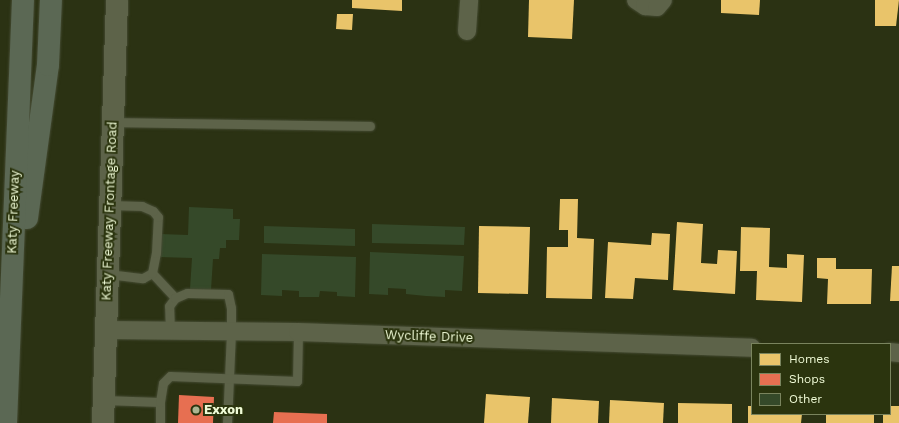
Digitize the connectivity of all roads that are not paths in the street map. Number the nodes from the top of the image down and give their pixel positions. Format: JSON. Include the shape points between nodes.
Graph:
{"nodes":[{"id":1,"x":23,"y":0,"type":"edge"},
{"id":2,"x":51,"y":0,"type":"edge"},
{"id":3,"x":117,"y":0,"type":"edge"},
{"id":4,"x":469,"y":0,"type":"edge"},
{"id":5,"x":636,"y":0,"type":"edge"},
{"id":6,"x":663,"y":0,"type":"edge"},
{"id":7,"x":467,"y":31,"type":"dead end"},
{"id":8,"x":113,"y":122,"type":"junction"},
{"id":9,"x":370,"y":126,"type":"dead end"},
{"id":10,"x":110,"y":205,"type":"junction"},
{"id":11,"x":152,"y":273,"type":"junction"},
{"id":12,"x":108,"y":274,"type":"junction"},
{"id":13,"x":175,"y":298,"type":"junction"},
{"id":14,"x":106,"y":330,"type":"junction"},
{"id":15,"x":170,"y":332,"type":"junction"},
{"id":16,"x":231,"y":332,"type":"junction"},
{"id":17,"x":298,"y":332,"type":"junction"},
{"id":18,"x":751,"y":348,"type":"edge"},
{"id":19,"x":9,"y":350,"type":"junction"},
{"id":20,"x":229,"y":378,"type":"junction"},
{"id":21,"x":104,"y":400,"type":"junction"},
{"id":22,"x":160,"y":402,"type":"junction"},
{"id":23,"x":6,"y":423,"type":"edge"},
{"id":24,"x":103,"y":423,"type":"edge"},
{"id":25,"x":160,"y":423,"type":"edge"},
{"id":26,"x":227,"y":423,"type":"edge"}],
"edges":[{"from":1,"to":19,"type":"highway","name":"Katy Freeway"},
{"from":2,"to":19,"type":"highway","via":[[48,65]]},
{"from":3,"to":8,"type":"main road","name":"Katy Freeway Frontage Road"},
{"from":4,"to":7,"type":"street"},
{"from":5,"to":6,"type":"street","via":[[645,6],[657,7]]},
{"from":8,"to":9,"type":"lane"},
{"from":8,"to":10,"type":"main road","name":"Katy Freeway Frontage Road"},
{"from":10,"to":11,"type":"lane","via":[[142,206],[153,210],[158,217]]},
{"from":10,"to":12,"type":"main road","name":"Katy Freeway Frontage Road"},
{"from":11,"to":12,"type":"lane","via":[[143,278]]},
{"from":11,"to":13,"type":"lane"},
{"from":12,"to":14,"type":"main road","name":"Katy Freeway Frontage Road"},
{"from":13,"to":15,"type":"lane","via":[[170,306]]},
{"from":13,"to":16,"type":"lane","via":[[187,293],[228,294]]},
{"from":14,"to":15,"type":"street","name":"Wycliffe Drive"},
{"from":14,"to":21,"type":"main road","name":"Katy Freeway Frontage Road"},
{"from":15,"to":16,"type":"street","name":"Wycliffe Drive"},
{"from":16,"to":17,"type":"street","name":"Wycliffe Drive"},
{"from":16,"to":20,"type":"lane"},
{"from":17,"to":18,"type":"street","name":"Wycliffe Drive"},
{"from":17,"to":20,"type":"lane","via":[[297,381]]},
{"from":19,"to":23,"type":"highway","name":"Katy Freeway"},
{"from":20,"to":22,"type":"lane","via":[[170,376],[163,383]]},
{"from":20,"to":26,"type":"lane"},
{"from":21,"to":22,"type":"lane"},
{"from":21,"to":24,"type":"main road","name":"Katy Freeway Frontage Road"},
{"from":22,"to":25,"type":"lane"}]}
